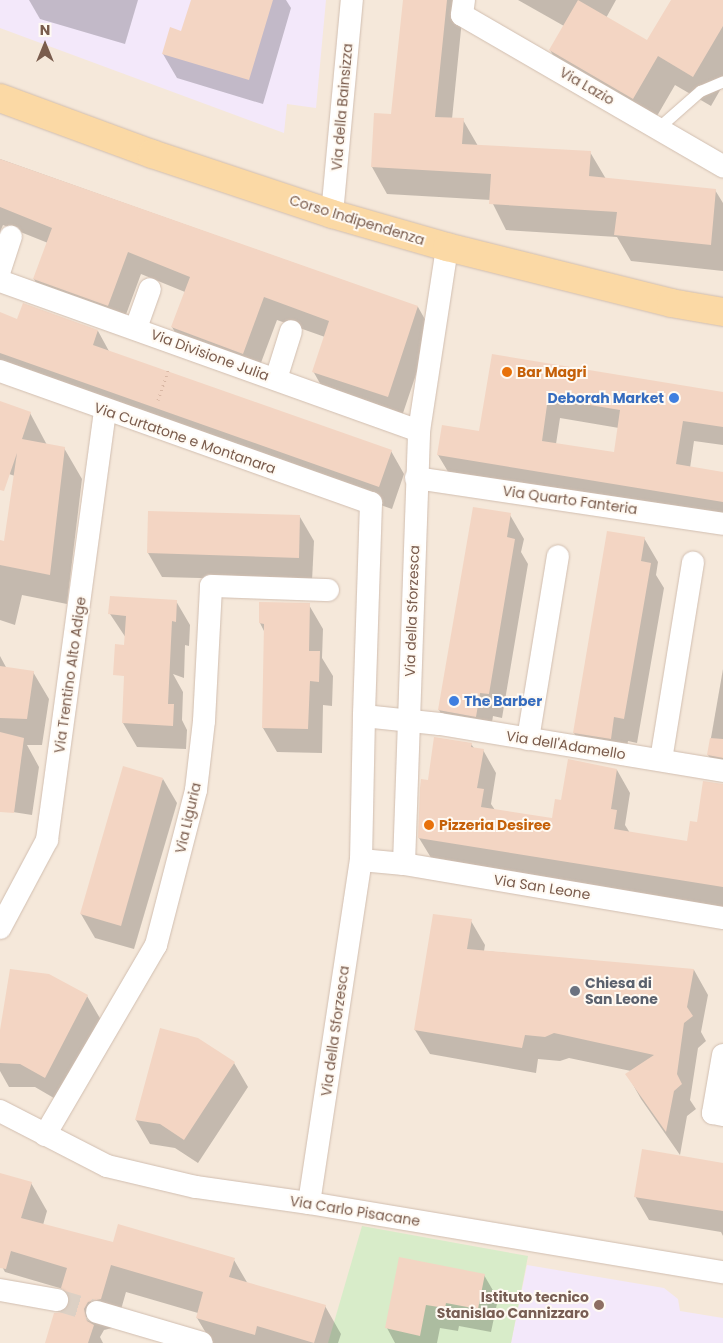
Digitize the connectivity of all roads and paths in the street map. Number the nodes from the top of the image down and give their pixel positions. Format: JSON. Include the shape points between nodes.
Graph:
{"nodes":[{"id":1,"x":352,"y":0,"type":"edge"},
{"id":2,"x":464,"y":0,"type":"edge"},
{"id":3,"x":723,"y":82,"type":"edge"},
{"id":4,"x":0,"y":98,"type":"edge"},
{"id":5,"x":659,"y":127,"type":"junction"},
{"id":6,"x":723,"y":166,"type":"edge"},
{"id":7,"x":332,"y":214,"type":"junction"},
{"id":8,"x":11,"y":237,"type":"dead end"},
{"id":9,"x":447,"y":247,"type":"junction"},
{"id":10,"x":0,"y":270,"type":"edge"},
{"id":11,"x":0,"y":281,"type":"edge"},
{"id":12,"x":150,"y":289,"type":"dead end"},
{"id":13,"x":723,"y":312,"type":"edge"},
{"id":14,"x":136,"y":328,"type":"junction"},
{"id":15,"x":291,"y":331,"type":"dead end"},
{"id":16,"x":178,"y":343,"type":"junction"},
{"id":17,"x":0,"y":371,"type":"edge"},
{"id":18,"x":276,"y":379,"type":"junction"},
{"id":19,"x":106,"y":410,"type":"junction"},
{"id":20,"x":150,"y":424,"type":"junction"},
{"id":21,"x":420,"y":431,"type":"junction"},
{"id":22,"x":416,"y":478,"type":"junction"},
{"id":23,"x":723,"y":524,"type":"edge"},
{"id":24,"x":558,"y":556,"type":"dead end"},
{"id":25,"x":693,"y":563,"type":"dead end"},
{"id":26,"x":328,"y":590,"type":"dead end"},
{"id":27,"x":364,"y":716,"type":"junction"},
{"id":28,"x":408,"y":719,"type":"junction"},
{"id":29,"x":528,"y":739,"type":"junction"},
{"id":30,"x":661,"y":760,"type":"junction"},
{"id":31,"x":723,"y":771,"type":"edge"},
{"id":32,"x":361,"y":860,"type":"junction"},
{"id":33,"x":404,"y":864,"type":"junction"},
{"id":34,"x":723,"y":918,"type":"edge"},
{"id":35,"x":0,"y":928,"type":"edge"},
{"id":36,"x":723,"y":1055,"type":"edge"},
{"id":37,"x":0,"y":1111,"type":"edge"},
{"id":38,"x":723,"y":1115,"type":"edge"},
{"id":39,"x":45,"y":1135,"type":"junction"},
{"id":40,"x":310,"y":1203,"type":"junction"},
{"id":41,"x":723,"y":1272,"type":"edge"},
{"id":42,"x":0,"y":1290,"type":"edge"},
{"id":43,"x":57,"y":1300,"type":"tunnel mouth"},
{"id":44,"x":97,"y":1312,"type":"tunnel mouth"},
{"id":45,"x":202,"y":1343,"type":"edge"}],
"edges":[{"from":1,"to":7,"type":"street","name":"Via della Bainsizza"},
{"from":2,"to":5,"type":"street","name":"Via Lazio","via":[[462,14]]},
{"from":3,"to":5,"type":"lane","via":[[700,91]]},
{"from":4,"to":7,"type":"main road","name":"Corso Indipendenza","via":[[152,154]]},
{"from":5,"to":6,"type":"street","name":"Via Lazio"},
{"from":7,"to":9,"type":"main road","name":"Corso Indipendenza"},
{"from":8,"to":10,"type":"street"},
{"from":9,"to":13,"type":"main road","name":"Corso Indipendenza","via":[[671,303]]},
{"from":9,"to":21,"type":"street","name":"Via della Sforzesca"},
{"from":11,"to":14,"type":"street","name":"Via Divisione Julia"},
{"from":12,"to":14,"type":"street"},
{"from":14,"to":16,"type":"street","name":"Via Divisione Julia"},
{"from":15,"to":18,"type":"street"},
{"from":16,"to":18,"type":"street","name":"Via Divisione Julia"},
{"from":16,"to":20,"type":"path"},
{"from":17,"to":19,"type":"street","name":"Via Curtatone e Montanara"},
{"from":18,"to":21,"type":"street","name":"Via Divisione Julia"},
{"from":19,"to":20,"type":"street","name":"Via Curtatone e Montanara"},
{"from":19,"to":35,"type":"street","name":"Via Trentino Alto Adige","via":[[47,840]]},
{"from":20,"to":27,"type":"street","name":"Via Curtatone e Montanara","via":[[370,503]]},
{"from":21,"to":22,"type":"street","name":"Via della Sforzesca"},
{"from":22,"to":23,"type":"street","name":"Via Quarto Fanteria"},
{"from":22,"to":28,"type":"street","name":"Via della Sforzesca"},
{"from":24,"to":29,"type":"street"},
{"from":25,"to":30,"type":"street"},
{"from":26,"to":39,"type":"street","name":"Via Liguria","via":[[210,586],[204,721],[196,790],[156,945]]},
{"from":27,"to":28,"type":"street"},
{"from":27,"to":32,"type":"street","name":"Via della Sforzesca"},
{"from":28,"to":29,"type":"street","name":"Via dell'Adamello"},
{"from":28,"to":33,"type":"street","name":"Via della Sforzesca"},
{"from":29,"to":30,"type":"street","name":"Via dell'Adamello"},
{"from":30,"to":31,"type":"street","name":"Via dell'Adamello"},
{"from":32,"to":33,"type":"street","name":"Via San Leone"},
{"from":32,"to":40,"type":"street","name":"Via della Sforzesca"},
{"from":33,"to":34,"type":"street","name":"Via San Leone"},
{"from":36,"to":38,"type":"street","via":[[713,1113]]},
{"from":37,"to":39,"type":"street","name":"Via Carlo Pisacane"},
{"from":39,"to":40,"type":"street","name":"Via Carlo Pisacane","via":[[107,1166],[196,1187]]},
{"from":40,"to":41,"type":"street","name":"Via Carlo Pisacane"},
{"from":42,"to":43,"type":"street"},
{"from":44,"to":45,"type":"street"}]}
